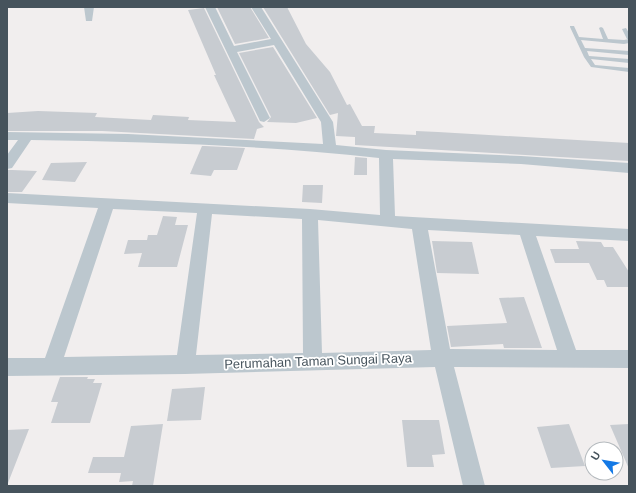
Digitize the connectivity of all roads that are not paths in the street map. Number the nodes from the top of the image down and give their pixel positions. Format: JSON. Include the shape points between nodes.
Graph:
{"nodes":[{"id":1,"x":89,"y":7,"type":"edge"},
{"id":2,"x":210,"y":7,"type":"edge"},
{"id":3,"x":256,"y":7,"type":"edge"},
{"id":4,"x":89,"y":19,"type":"dead end"},
{"id":5,"x":572,"y":27,"type":"dead end"},
{"id":6,"x":601,"y":28,"type":"dead end"},
{"id":7,"x":624,"y":29,"type":"dead end"},
{"id":8,"x":576,"y":38,"type":"junction"},
{"id":9,"x":629,"y":39,"type":"edge"},
{"id":10,"x":606,"y":40,"type":"junction"},
{"id":11,"x":277,"y":41,"type":"junction"},
{"id":12,"x":584,"y":49,"type":"junction"},
{"id":13,"x":231,"y":50,"type":"junction"},
{"id":14,"x":629,"y":53,"type":"edge"},
{"id":15,"x":587,"y":58,"type":"junction"},
{"id":16,"x":629,"y":61,"type":"edge"},
{"id":17,"x":629,"y":70,"type":"edge"},
{"id":18,"x":264,"y":118,"type":"dead end"},
{"id":19,"x":7,"y":136,"type":"edge"},
{"id":20,"x":26,"y":136,"type":"junction"},
{"id":21,"x":330,"y":148,"type":"junction"},
{"id":22,"x":386,"y":154,"type":"junction"},
{"id":23,"x":7,"y":165,"type":"edge"},
{"id":24,"x":629,"y":168,"type":"edge"},
{"id":25,"x":7,"y":199,"type":"edge"},
{"id":26,"x":107,"y":204,"type":"junction"},
{"id":27,"x":205,"y":209,"type":"junction"},
{"id":28,"x":310,"y":214,"type":"junction"},
{"id":29,"x":388,"y":222,"type":"junction"},
{"id":30,"x":419,"y":224,"type":"junction"},
{"id":31,"x":526,"y":230,"type":"junction"},
{"id":32,"x":629,"y":235,"type":"edge"},
{"id":33,"x":442,"y":358,"type":"junction"},
{"id":34,"x":569,"y":358,"type":"junction"},
{"id":35,"x":629,"y":359,"type":"edge"},
{"id":36,"x":313,"y":362,"type":"junction"},
{"id":37,"x":185,"y":365,"type":"junction"},
{"id":38,"x":7,"y":367,"type":"edge"},
{"id":39,"x":51,"y":367,"type":"junction"},
{"id":40,"x":474,"y":486,"type":"edge"}],
"edges":[{"from":1,"to":4,"type":"street"},
{"from":2,"to":13,"type":"street"},
{"from":3,"to":11,"type":"street"},
{"from":5,"to":8,"type":"lane"},
{"from":6,"to":10,"type":"lane"},
{"from":7,"to":9,"type":"lane"},
{"from":8,"to":10,"type":"lane"},
{"from":8,"to":12,"type":"lane"},
{"from":9,"to":10,"type":"lane"},
{"from":11,"to":13,"type":"street"},
{"from":11,"to":21,"type":"street","via":[[328,122]]},
{"from":12,"to":14,"type":"lane"},
{"from":12,"to":15,"type":"lane"},
{"from":13,"to":18,"type":"street"},
{"from":15,"to":16,"type":"lane"},
{"from":15,"to":17,"type":"lane","via":[[593,66]]},
{"from":19,"to":20,"type":"street"},
{"from":20,"to":21,"type":"street","via":[[128,138]]},
{"from":20,"to":23,"type":"street"},
{"from":21,"to":22,"type":"street"},
{"from":22,"to":24,"type":"street"},
{"from":22,"to":29,"type":"street"},
{"from":25,"to":26,"type":"street"},
{"from":26,"to":27,"type":"street"},
{"from":26,"to":39,"type":"street"},
{"from":27,"to":28,"type":"street"},
{"from":27,"to":37,"type":"street"},
{"from":28,"to":29,"type":"street"},
{"from":28,"to":36,"type":"street"},
{"from":29,"to":30,"type":"street"},
{"from":30,"to":31,"type":"street"},
{"from":30,"to":33,"type":"street"},
{"from":31,"to":32,"type":"street"},
{"from":31,"to":34,"type":"street"},
{"from":33,"to":34,"type":"street","name":"Perumahan Taman Sungai Raya"},
{"from":33,"to":36,"type":"street","name":"Perumahan Taman Sungai Raya"},
{"from":33,"to":40,"type":"street"},
{"from":34,"to":35,"type":"street","name":"Perumahan Taman Sungai Raya"},
{"from":36,"to":37,"type":"street","name":"Perumahan Taman Sungai Raya"},
{"from":37,"to":39,"type":"street","name":"Perumahan Taman Sungai Raya"},
{"from":38,"to":39,"type":"street","name":"Perumahan Taman Sungai Raya"}]}
